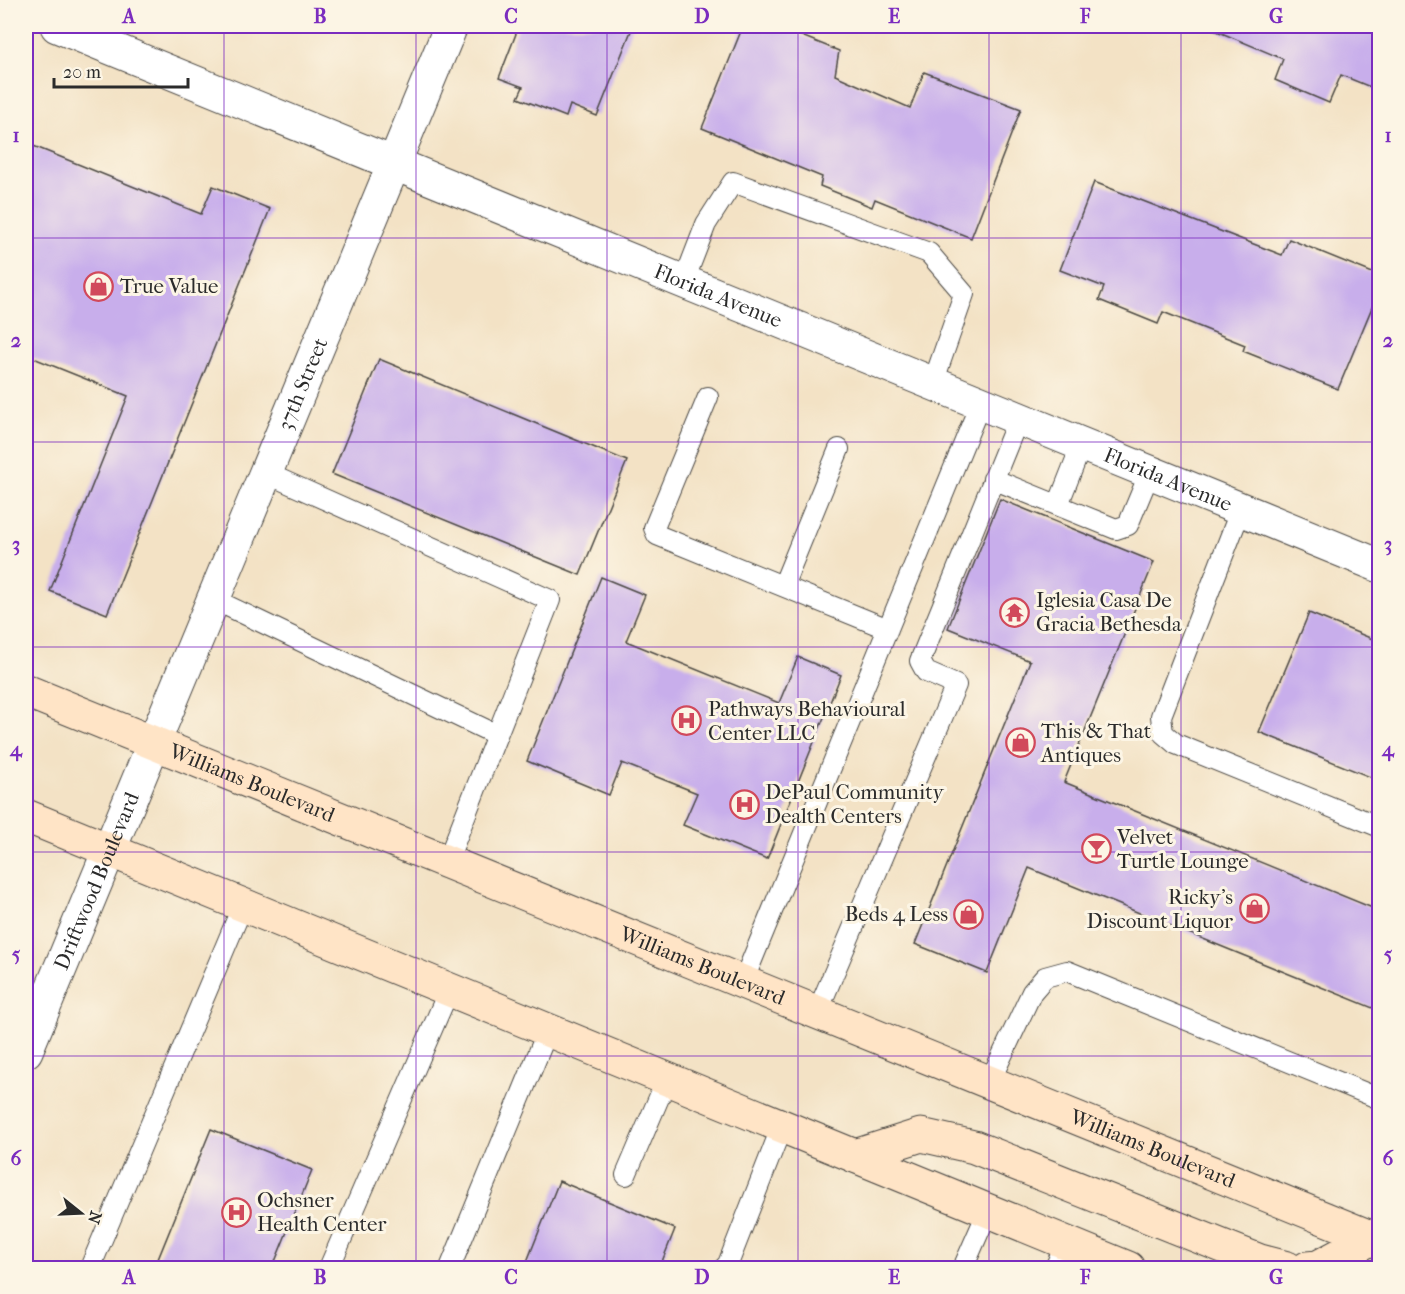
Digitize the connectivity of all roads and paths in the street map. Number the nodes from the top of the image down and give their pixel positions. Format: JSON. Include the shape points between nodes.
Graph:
{"nodes":[{"id":1,"x":57,"y":26,"type":"edge"},
{"id":2,"x":451,"y":26,"type":"edge"},
{"id":3,"x":395,"y":163,"type":"junction"},
{"id":4,"x":684,"y":280,"type":"junction"},
{"id":5,"x":933,"y":383,"type":"junction"},
{"id":6,"x":708,"y":397,"type":"dead end"},
{"id":7,"x":981,"y":402,"type":"junction"},
{"id":8,"x":1019,"y":417,"type":"junction"},
{"id":9,"x":1082,"y":444,"type":"junction"},
{"id":10,"x":839,"y":449,"type":"dead end"},
{"id":11,"x":1150,"y":472,"type":"junction"},
{"id":12,"x":266,"y":474,"type":"junction"},
{"id":13,"x":993,"y":479,"type":"junction"},
{"id":14,"x":1058,"y":505,"type":"junction"},
{"id":15,"x":1240,"y":509,"type":"junction"},
{"id":16,"x":1380,"y":566,"type":"edge"},
{"id":17,"x":783,"y":586,"type":"junction"},
{"id":18,"x":213,"y":599,"type":"junction"},
{"id":19,"x":888,"y":629,"type":"junction"},
{"id":20,"x":26,"y":691,"type":"edge"},
{"id":21,"x":497,"y":735,"type":"junction"},
{"id":22,"x":153,"y":742,"type":"junction"},
{"id":23,"x":26,"y":816,"type":"edge"},
{"id":24,"x":1380,"y":826,"type":"edge"},
{"id":25,"x":110,"y":850,"type":"junction"},
{"id":26,"x":447,"y":862,"type":"junction"},
{"id":27,"x":243,"y":905,"type":"junction"},
{"id":28,"x":743,"y":982,"type":"junction"},
{"id":29,"x":448,"y":990,"type":"junction"},
{"id":30,"x":817,"y":1013,"type":"junction"},
{"id":31,"x":548,"y":1030,"type":"junction"},
{"id":32,"x":26,"y":1052,"type":"edge"},
{"id":33,"x":667,"y":1079,"type":"junction"},
{"id":34,"x":989,"y":1083,"type":"junction"},
{"id":35,"x":1380,"y":1099,"type":"edge"},
{"id":36,"x":782,"y":1126,"type":"junction"},
{"id":37,"x":855,"y":1156,"type":"junction"},
{"id":38,"x":626,"y":1175,"type":"dead end"},
{"id":39,"x":988,"y":1211,"type":"junction"},
{"id":40,"x":1377,"y":1233,"type":"edge"},
{"id":41,"x":1060,"y":1256,"type":"edge"},
{"id":42,"x":731,"y":1267,"type":"edge"},
{"id":43,"x":90,"y":1269,"type":"edge"},
{"id":44,"x":329,"y":1269,"type":"edge"},
{"id":45,"x":450,"y":1269,"type":"edge"},
{"id":46,"x":963,"y":1269,"type":"edge"},
{"id":47,"x":1128,"y":1269,"type":"edge"},
{"id":48,"x":1287,"y":1269,"type":"edge"},
{"id":49,"x":1306,"y":1269,"type":"edge"}],
"edges":[{"from":1,"to":3,"type":"street","name":"Florida Avenue"},
{"from":2,"to":3,"type":"street","name":"37th Street"},
{"from":3,"to":4,"type":"street","name":"Florida Avenue"},
{"from":3,"to":12,"type":"street","name":"37th Street"},
{"from":4,"to":5,"type":"street","name":"Florida Avenue"},
{"from":4,"to":5,"type":"lane","via":[[706,224],[733,182],[929,253],[964,294]]},
{"from":5,"to":7,"type":"street","name":"Florida Avenue"},
{"from":6,"to":17,"type":"lane","via":[[654,528],[657,536]]},
{"from":7,"to":8,"type":"street","name":"Florida Avenue"},
{"from":7,"to":19,"type":"lane"},
{"from":8,"to":9,"type":"street","name":"Florida Avenue"},
{"from":8,"to":13,"type":"lane"},
{"from":9,"to":11,"type":"street","name":"Florida Avenue"},
{"from":9,"to":14,"type":"lane"},
{"from":10,"to":17,"type":"lane"},
{"from":11,"to":14,"type":"lane","via":[[1128,525],[1116,529]]},
{"from":11,"to":15,"type":"street","name":"Florida Avenue"},
{"from":12,"to":18,"type":"street","name":"37th Street"},
{"from":12,"to":21,"type":"lane","via":[[550,600]]},
{"from":13,"to":14,"type":"lane"},
{"from":13,"to":30,"type":"lane","via":[[920,661],[926,672],[956,685]]},
{"from":15,"to":16,"type":"street","name":"Florida Avenue"},
{"from":15,"to":24,"type":"lane","via":[[1161,717],[1163,733],[1176,744]]},
{"from":17,"to":19,"type":"lane"},
{"from":18,"to":21,"type":"lane"},
{"from":18,"to":22,"type":"street","name":"37th Street"},
{"from":19,"to":28,"type":"lane"},
{"from":20,"to":22,"type":"main road","name":"Williams Boulevard"},
{"from":21,"to":26,"type":"lane"},
{"from":22,"to":25,"type":"street","name":"Driftwood Boulevard"},
{"from":22,"to":26,"type":"main road","name":"Williams Boulevard"},
{"from":23,"to":25,"type":"main road"},
{"from":25,"to":27,"type":"main road"},
{"from":25,"to":32,"type":"street","name":"Driftwood Boulevard"},
{"from":26,"to":28,"type":"main road","name":"Williams Boulevard"},
{"from":27,"to":29,"type":"main road"},
{"from":27,"to":43,"type":"lane"},
{"from":28,"to":30,"type":"main road","name":"Williams Boulevard"},
{"from":29,"to":31,"type":"main road"},
{"from":29,"to":44,"type":"lane"},
{"from":30,"to":34,"type":"main road","name":"Williams Boulevard"},
{"from":31,"to":33,"type":"main road"},
{"from":31,"to":45,"type":"lane"},
{"from":33,"to":36,"type":"main road"},
{"from":33,"to":38,"type":"lane"},
{"from":34,"to":35,"type":"lane","via":[[1032,992],[1045,977],[1067,971]]},
{"from":34,"to":40,"type":"main road","name":"Williams Boulevard"},
{"from":36,"to":37,"type":"main road"},
{"from":36,"to":42,"type":"lane"},
{"from":37,"to":39,"type":"main road"},
{"from":37,"to":48,"type":"main road","via":[[921,1135],[974,1146]]},
{"from":39,"to":41,"type":"main road"},
{"from":39,"to":46,"type":"lane"},
{"from":40,"to":49,"type":"main road","via":[[1318,1267]]},
{"from":41,"to":47,"type":"main road"}]}
